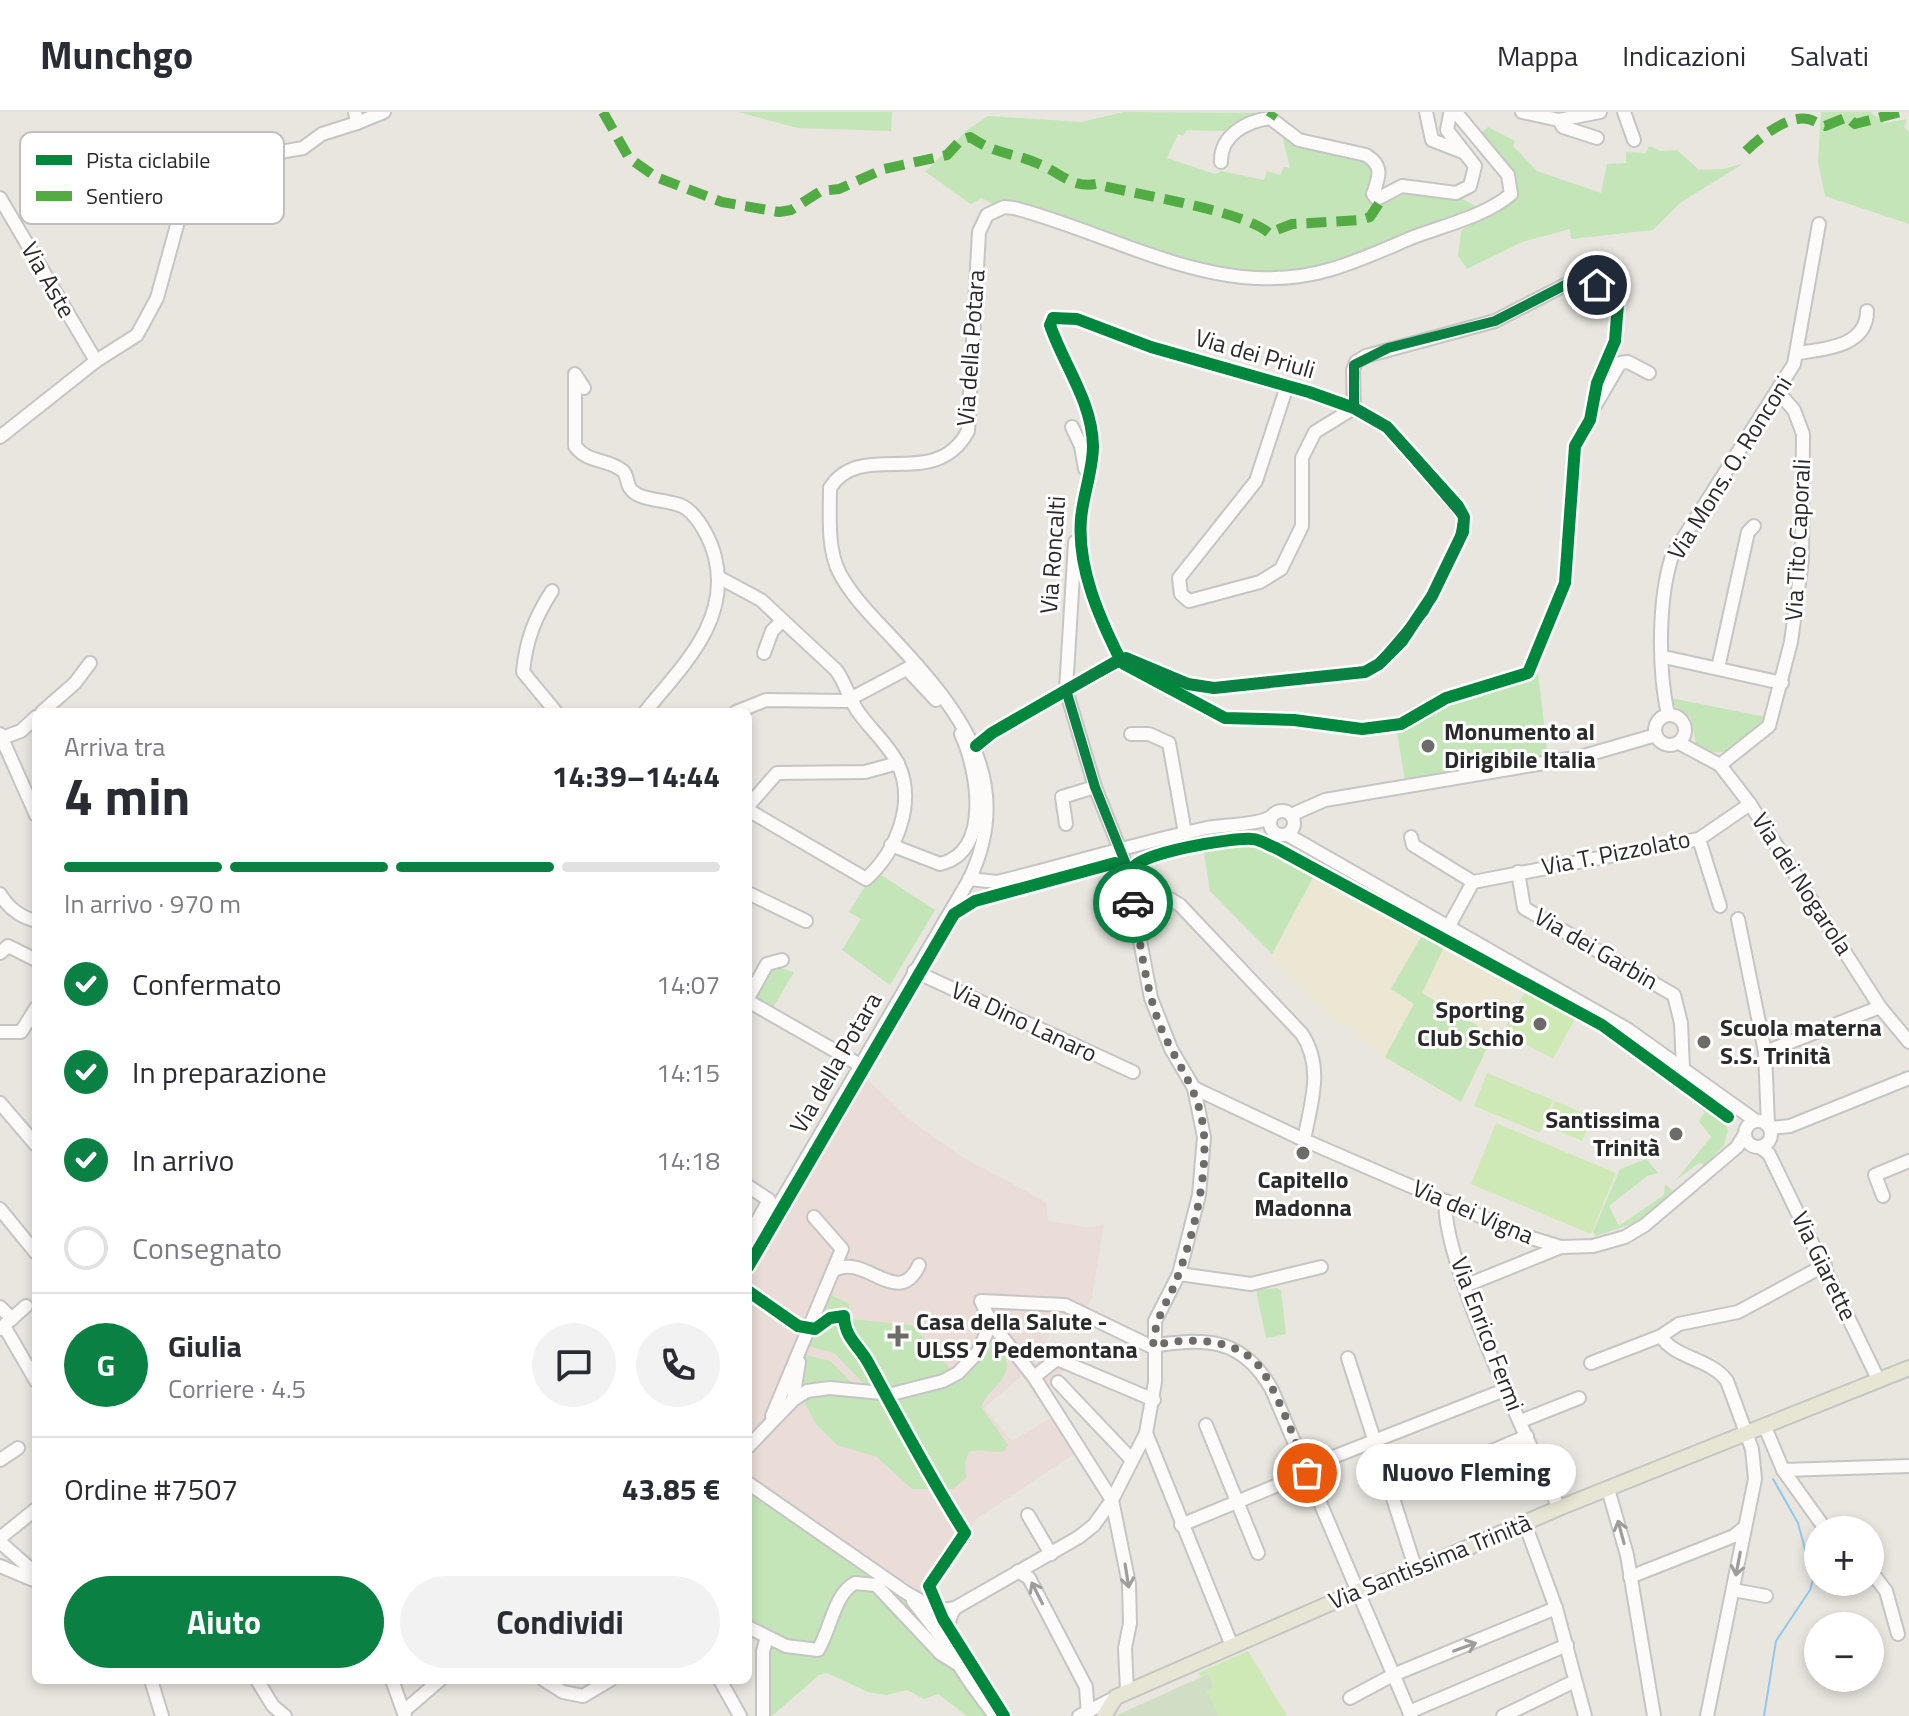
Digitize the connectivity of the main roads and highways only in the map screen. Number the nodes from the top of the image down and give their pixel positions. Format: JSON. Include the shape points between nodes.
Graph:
{"nodes":[{"id":1,"x":1909,"y":1368,"type":"edge"},
{"id":2,"x":1104,"y":1716,"type":"edge"}],
"edges":[{"from":1,"to":2,"type":"main road","name":"Via Santissima Trinità","via":[[1356,1592],[1122,1694]]}]}
